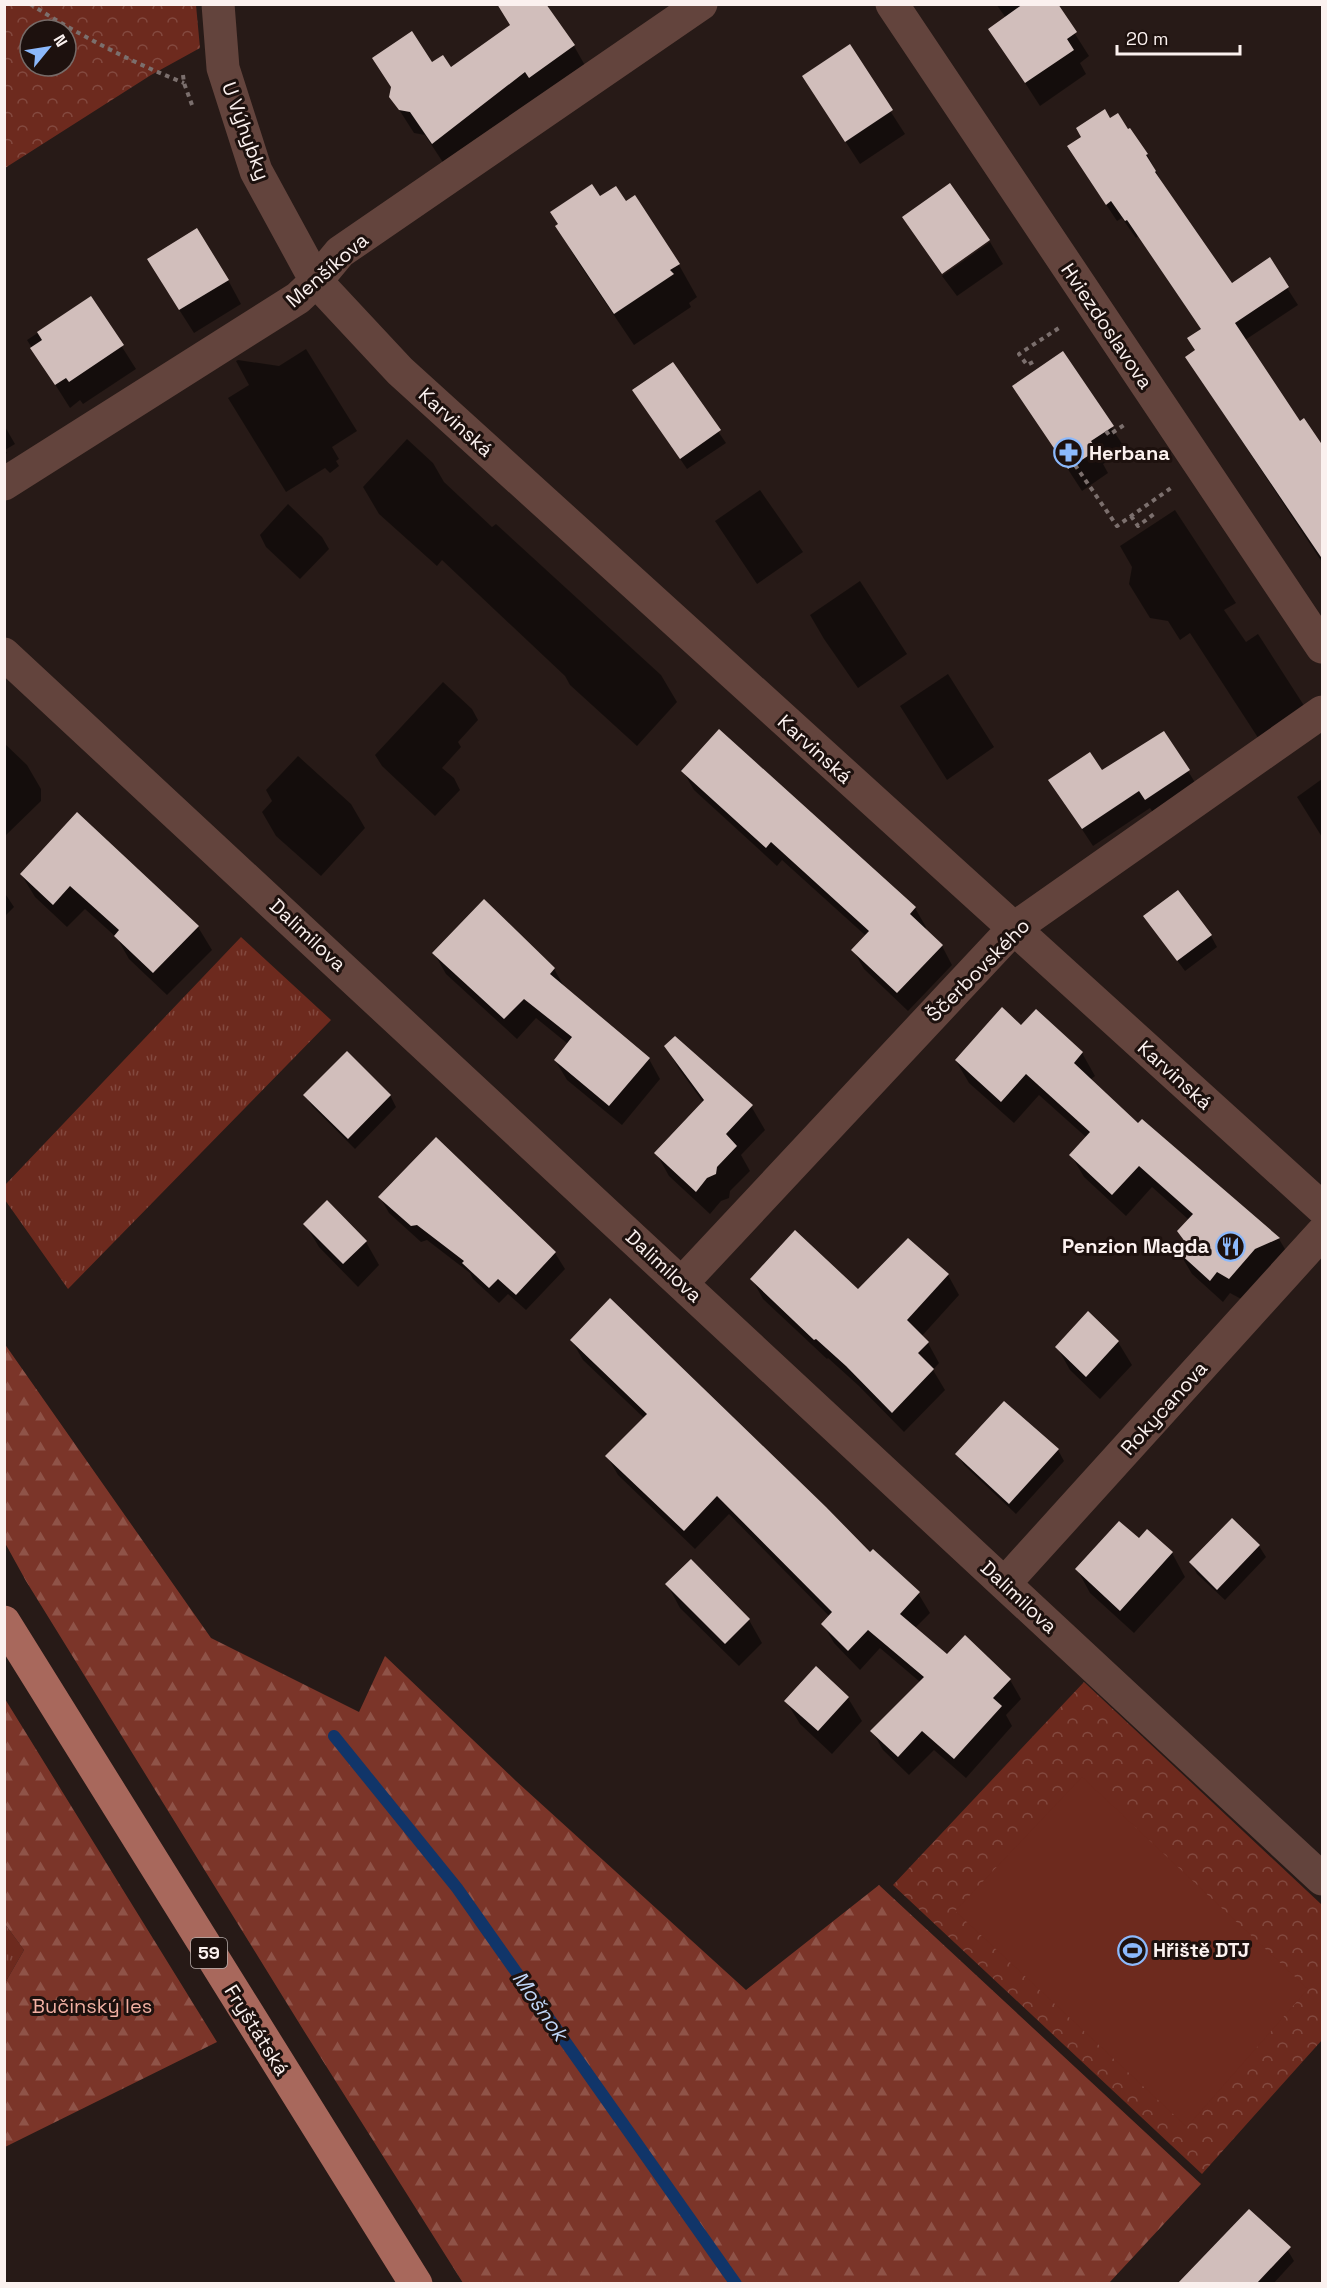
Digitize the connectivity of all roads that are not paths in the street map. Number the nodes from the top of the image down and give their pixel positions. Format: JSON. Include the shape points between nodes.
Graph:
{"nodes":[{"id":1,"x":218,"y":4,"type":"edge"},
{"id":2,"x":701,"y":4,"type":"edge"},
{"id":3,"x":892,"y":4,"type":"edge"},
{"id":4,"x":316,"y":281,"type":"junction"},
{"id":5,"x":4,"y":484,"type":"edge"},
{"id":6,"x":1323,"y":647,"type":"edge"},
{"id":7,"x":4,"y":654,"type":"edge"},
{"id":8,"x":1323,"y":712,"type":"edge"},
{"id":9,"x":1013,"y":929,"type":"junction"},
{"id":10,"x":1323,"y":1208,"type":"edge"},
{"id":11,"x":1323,"y":1233,"type":"edge"},
{"id":12,"x":682,"y":1283,"type":"junction"},
{"id":13,"x":1005,"y":1584,"type":"junction"},
{"id":14,"x":4,"y":1622,"type":"edge"},
{"id":15,"x":1323,"y":1879,"type":"edge"},
{"id":16,"x":416,"y":2283,"type":"edge"}],
"edges":[{"from":1,"to":4,"type":"street","name":"U Výhybky","via":[[223,68],[256,171]]},
{"from":2,"to":4,"type":"street","name":"Menšíkova","via":[[340,252]]},
{"from":3,"to":6,"type":"street","name":"Hviezdoslavova"},
{"from":4,"to":5,"type":"street","name":"Menšíkova","via":[[298,298]]},
{"from":4,"to":9,"type":"street","name":"Karvinská","via":[[400,371]]},
{"from":7,"to":12,"type":"street","name":"Dalimilova"},
{"from":8,"to":9,"type":"street","name":"Ščerbovského"},
{"from":9,"to":10,"type":"street","name":"Karvinská"},
{"from":9,"to":12,"type":"street","name":"Ščerbovského"},
{"from":11,"to":13,"type":"street","name":"Rokycanova"},
{"from":12,"to":13,"type":"street","name":"Dalimilova"},
{"from":13,"to":15,"type":"street","name":"Dalimilova"},
{"from":14,"to":16,"type":"main road","name":"Fryštátská","number":"59"}]}
